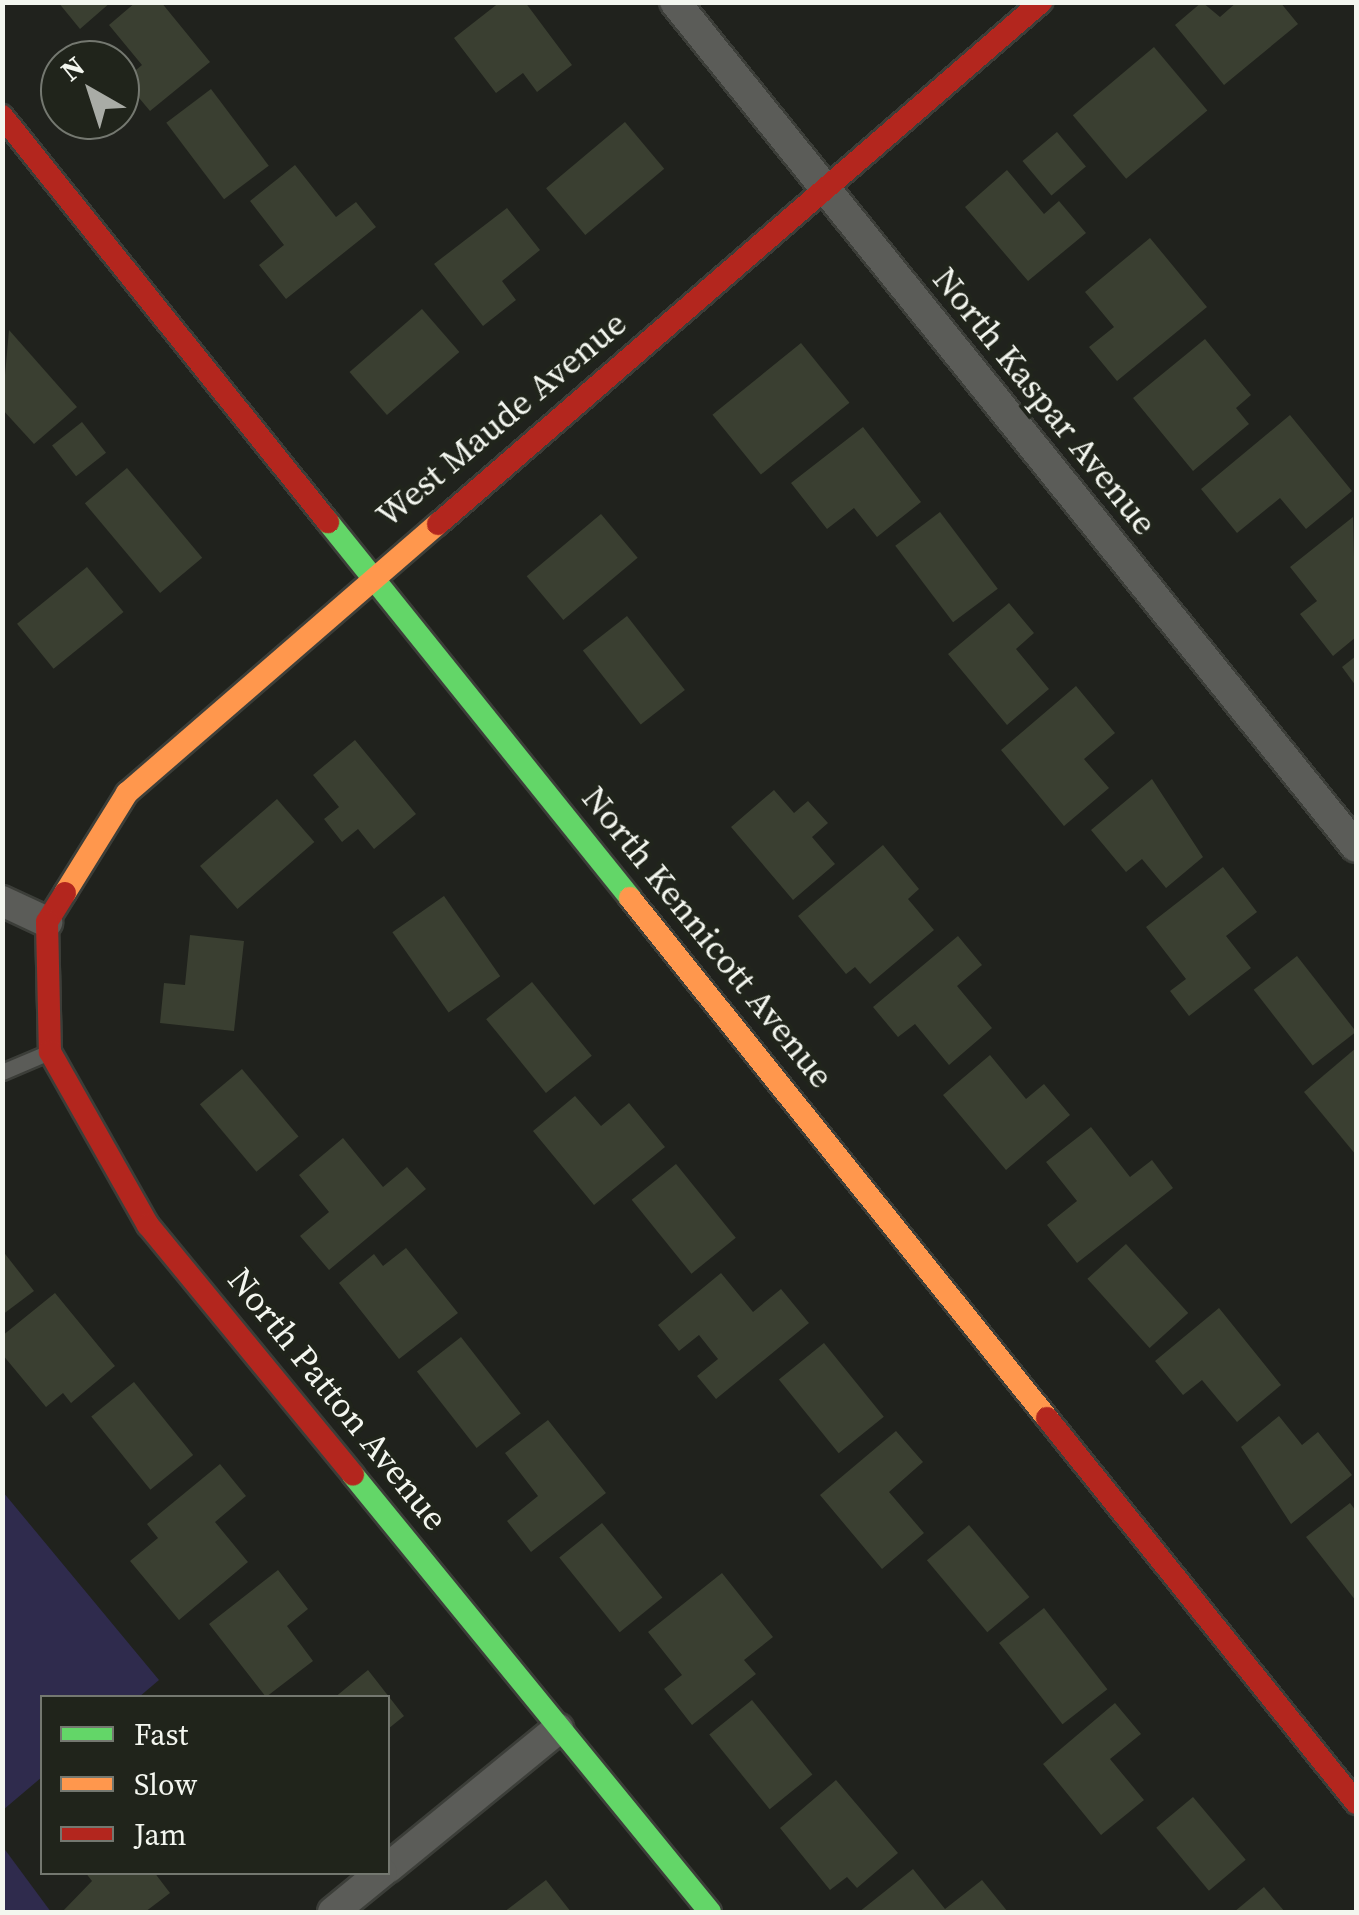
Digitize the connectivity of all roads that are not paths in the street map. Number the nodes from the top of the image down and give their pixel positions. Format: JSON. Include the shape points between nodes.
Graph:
{"nodes":[{"id":1,"x":676,"y":2,"type":"edge"},
{"id":2,"x":1040,"y":2,"type":"edge"},
{"id":3,"x":2,"y":116,"type":"edge"},
{"id":4,"x":826,"y":189,"type":"junction"},
{"id":5,"x":373,"y":575,"type":"junction"},
{"id":6,"x":1356,"y":847,"type":"edge"},
{"id":7,"x":2,"y":901,"type":"edge"},
{"id":8,"x":47,"y":922,"type":"junction"},
{"id":9,"x":50,"y":1052,"type":"junction"},
{"id":10,"x":2,"y":1072,"type":"edge"},
{"id":11,"x":558,"y":1729,"type":"junction"},
{"id":12,"x":1356,"y":1803,"type":"edge"},
{"id":13,"x":390,"y":1866,"type":"edge"},
{"id":14,"x":379,"y":1875,"type":"edge"},
{"id":15,"x":333,"y":1912,"type":"edge"},
{"id":16,"x":710,"y":1912,"type":"edge"}],
"edges":[{"from":1,"to":4,"type":"street","name":"North Kaspar Avenue"},
{"from":2,"to":4,"type":"street","name":"West Maude Avenue"},
{"from":3,"to":5,"type":"street","name":"North Kennicott Avenue"},
{"from":4,"to":5,"type":"street","name":"West Maude Avenue"},
{"from":4,"to":6,"type":"street","name":"North Kaspar Avenue"},
{"from":5,"to":8,"type":"street","name":"West Maude Avenue","via":[[127,793]]},
{"from":5,"to":12,"type":"street","name":"North Kennicott Avenue"},
{"from":7,"to":8,"type":"street"},
{"from":8,"to":9,"type":"street","name":"North Patton Avenue"},
{"from":9,"to":10,"type":"lane"},
{"from":9,"to":11,"type":"street","name":"North Patton Avenue","via":[[148,1225]]},
{"from":11,"to":13,"type":"street"},
{"from":11,"to":16,"type":"street","name":"North Patton Avenue"},
{"from":14,"to":15,"type":"street"}]}
